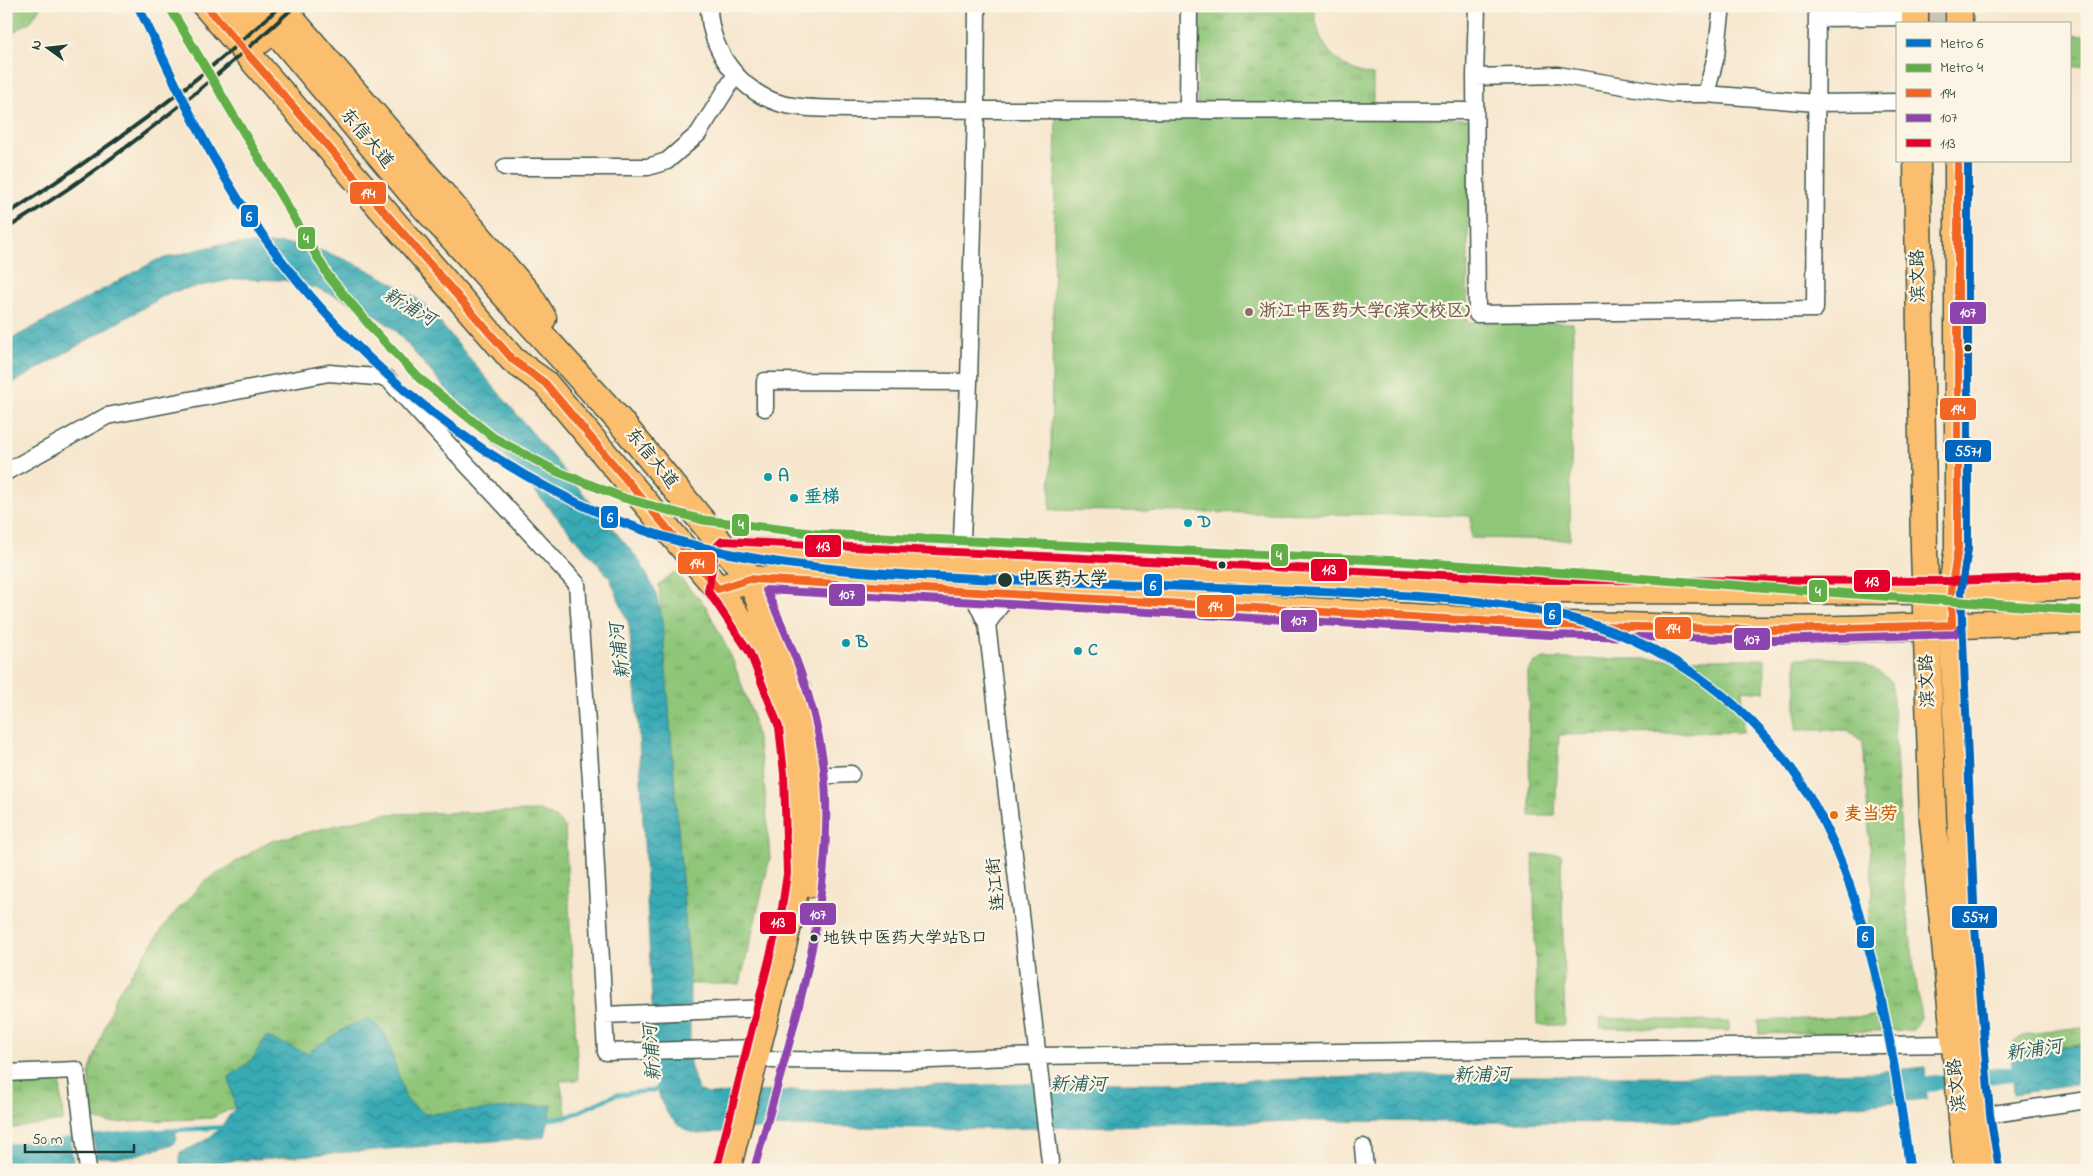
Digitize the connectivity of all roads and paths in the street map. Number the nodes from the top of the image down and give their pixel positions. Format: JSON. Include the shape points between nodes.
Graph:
{"nodes":[{"id":1,"x":206,"y":6,"type":"edge"},
{"id":2,"x":232,"y":6,"type":"edge"},
{"id":3,"x":255,"y":6,"type":"edge"},
{"id":4,"x":280,"y":6,"type":"edge"},
{"id":5,"x":709,"y":6,"type":"edge"},
{"id":6,"x":977,"y":6,"type":"edge"},
{"id":7,"x":1189,"y":6,"type":"edge"},
{"id":8,"x":1476,"y":6,"type":"edge"},
{"id":9,"x":1722,"y":6,"type":"edge"},
{"id":10,"x":1959,"y":6,"type":"edge"},
{"id":11,"x":1817,"y":12,"type":"edge"},
{"id":12,"x":1915,"y":16,"type":"edge"},
{"id":13,"x":1959,"y":22,"type":"edge"},
{"id":14,"x":736,"y":74,"type":"junction"},
{"id":15,"x":1475,"y":77,"type":"junction"},
{"id":16,"x":1706,"y":94,"type":"junction"},
{"id":17,"x":1896,"y":102,"type":"edge"},
{"id":18,"x":1816,"y":103,"type":"junction"},
{"id":19,"x":976,"y":110,"type":"junction"},
{"id":20,"x":1188,"y":110,"type":"junction"},
{"id":21,"x":1475,"y":111,"type":"junction"},
{"id":22,"x":1917,"y":162,"type":"edge"},
{"id":23,"x":1958,"y":162,"type":"edge"},
{"id":24,"x":505,"y":167,"type":"dead end"},
{"id":25,"x":582,"y":380,"type":"junction"},
{"id":26,"x":970,"y":382,"type":"junction"},
{"id":27,"x":545,"y":383,"type":"junction"},
{"id":28,"x":765,"y":408,"type":"dead end"},
{"id":29,"x":6,"y":472,"type":"edge"},
{"id":30,"x":726,"y":550,"type":"junction"},
{"id":31,"x":961,"y":560,"type":"junction"},
{"id":32,"x":750,"y":579,"type":"junction"},
{"id":33,"x":2087,"y":586,"type":"edge"},
{"id":34,"x":718,"y":589,"type":"junction"},
{"id":35,"x":1925,"y":590,"type":"junction"},
{"id":36,"x":1951,"y":591,"type":"junction"},
{"id":37,"x":972,"y":593,"type":"junction"},
{"id":38,"x":1008,"y":595,"type":"junction"},
{"id":39,"x":2087,"y":620,"type":"edge"},
{"id":40,"x":987,"y":624,"type":"junction"},
{"id":41,"x":1952,"y":625,"type":"junction"},
{"id":42,"x":1926,"y":627,"type":"junction"},
{"id":43,"x":851,"y":774,"type":"dead end"},
{"id":44,"x":814,"y":776,"type":"junction"},
{"id":45,"x":769,"y":1008,"type":"junction"},
{"id":46,"x":604,"y":1016,"type":"junction"},
{"id":47,"x":1959,"y":1033,"type":"junction"},
{"id":48,"x":1038,"y":1062,"type":"junction"},
{"id":49,"x":762,"y":1069,"type":"junction"},
{"id":50,"x":6,"y":1073,"type":"edge"},
{"id":51,"x":2087,"y":1100,"type":"edge"},
{"id":52,"x":1970,"y":1116,"type":"junction"},
{"id":53,"x":744,"y":1137,"type":"junction"},
{"id":54,"x":1363,"y":1147,"type":"dead end"},
{"id":55,"x":88,"y":1170,"type":"edge"},
{"id":56,"x":727,"y":1170,"type":"edge"},
{"id":57,"x":744,"y":1170,"type":"edge"},
{"id":58,"x":1051,"y":1170,"type":"edge"},
{"id":59,"x":1366,"y":1170,"type":"edge"},
{"id":60,"x":1967,"y":1170,"type":"edge"},
{"id":61,"x":1989,"y":1170,"type":"edge"}],
"edges":[{"from":1,"to":27,"type":"main road","name":"东信大道","via":[[513,360]]},
{"from":2,"to":27,"type":"main road","name":"东信大道","via":[[508,330]]},
{"from":3,"to":25,"type":"main road","name":"东信大道","via":[[410,191]]},
{"from":4,"to":25,"type":"main road","name":"东信大道","via":[[529,296]]},
{"from":5,"to":14,"type":"street","via":[[716,41]]},
{"from":6,"to":19,"type":"street"},
{"from":7,"to":20,"type":"street"},
{"from":8,"to":15,"type":"street"},
{"from":9,"to":16,"type":"street","via":[[1716,56]]},
{"from":10,"to":13,"type":"main road"},
{"from":11,"to":12,"type":"street"},
{"from":11,"to":18,"type":"street"},
{"from":14,"to":19,"type":"street","via":[[766,97],[795,107]]},
{"from":14,"to":24,"type":"street","via":[[698,134],[667,161],[648,167]]},
{"from":15,"to":16,"type":"street","via":[[1558,75],[1672,94]]},
{"from":15,"to":21,"type":"street"},
{"from":16,"to":18,"type":"street"},
{"from":17,"to":18,"type":"street"},
{"from":18,"to":21,"type":"street","via":[[1815,309],[1477,314]]},
{"from":19,"to":20,"type":"street"},
{"from":19,"to":26,"type":"street"},
{"from":20,"to":21,"type":"street"},
{"from":22,"to":35,"type":"main road","name":"滨文路"},
{"from":23,"to":36,"type":"main road","name":"滨文路","via":[[1958,548]]},
{"from":25,"to":30,"type":"main road","name":"东信大道"},
{"from":26,"to":28,"type":"street","via":[[766,381]]},
{"from":26,"to":31,"type":"street"},
{"from":27,"to":34,"type":"main road","name":"东信大道"},
{"from":29,"to":46,"type":"street","via":[[107,416],[329,373],[387,378],[578,584]]},
{"from":30,"to":31,"type":"main road"},
{"from":30,"to":32,"type":"main road","name":"东信大道"},
{"from":30,"to":34,"type":"main road"},
{"from":31,"to":35,"type":"main road","via":[[1547,590]]},
{"from":32,"to":34,"type":"main road"},
{"from":32,"to":37,"type":"main road"},
{"from":32,"to":44,"type":"main road","name":"东信大道","via":[[796,689]]},
{"from":33,"to":36,"type":"main road"},
{"from":34,"to":45,"type":"main road","name":"东信大道","via":[[759,648],[789,725],[797,875]]},
{"from":35,"to":36,"type":"main road"},
{"from":35,"to":42,"type":"main road","name":"滨文路"},
{"from":36,"to":41,"type":"main road","name":"滨文路"},
{"from":37,"to":38,"type":"main road"},
{"from":37,"to":40,"type":"street","name":"连江街"},
{"from":38,"to":40,"type":"street"},
{"from":38,"to":42,"type":"main road","via":[[1550,626],[1774,630]]},
{"from":39,"to":41,"type":"main road"},
{"from":40,"to":48,"type":"street","name":"连江街"},
{"from":41,"to":42,"type":"main road"},
{"from":41,"to":47,"type":"main road","name":"滨文路","via":[[1965,918]]},
{"from":42,"to":47,"type":"main road","name":"滨文路","via":[[1933,820]]},
{"from":43,"to":44,"type":"street"},
{"from":44,"to":49,"type":"main road","name":"东信大道","via":[[814,849],[807,908],[796,966]]},
{"from":45,"to":46,"type":"street"},
{"from":45,"to":49,"type":"main road","name":"东信大道"},
{"from":46,"to":49,"type":"street","via":[[606,1052],[693,1050]]},
{"from":47,"to":48,"type":"street"},
{"from":47,"to":52,"type":"main road","name":"滨文路"},
{"from":48,"to":49,"type":"street","via":[[904,1061]]},
{"from":48,"to":58,"type":"street","name":"连江街"},
{"from":49,"to":53,"type":"main road","name":"东信大道"},
{"from":50,"to":55,"type":"street","via":[[76,1070]]},
{"from":51,"to":52,"type":"street"},
{"from":52,"to":60,"type":"main road","name":"滨文路"},
{"from":52,"to":61,"type":"main road","name":"滨文路"},
{"from":53,"to":56,"type":"main road","name":"东信大道"},
{"from":53,"to":57,"type":"main road","name":"东信大道"},
{"from":54,"to":59,"type":"street"}]}
